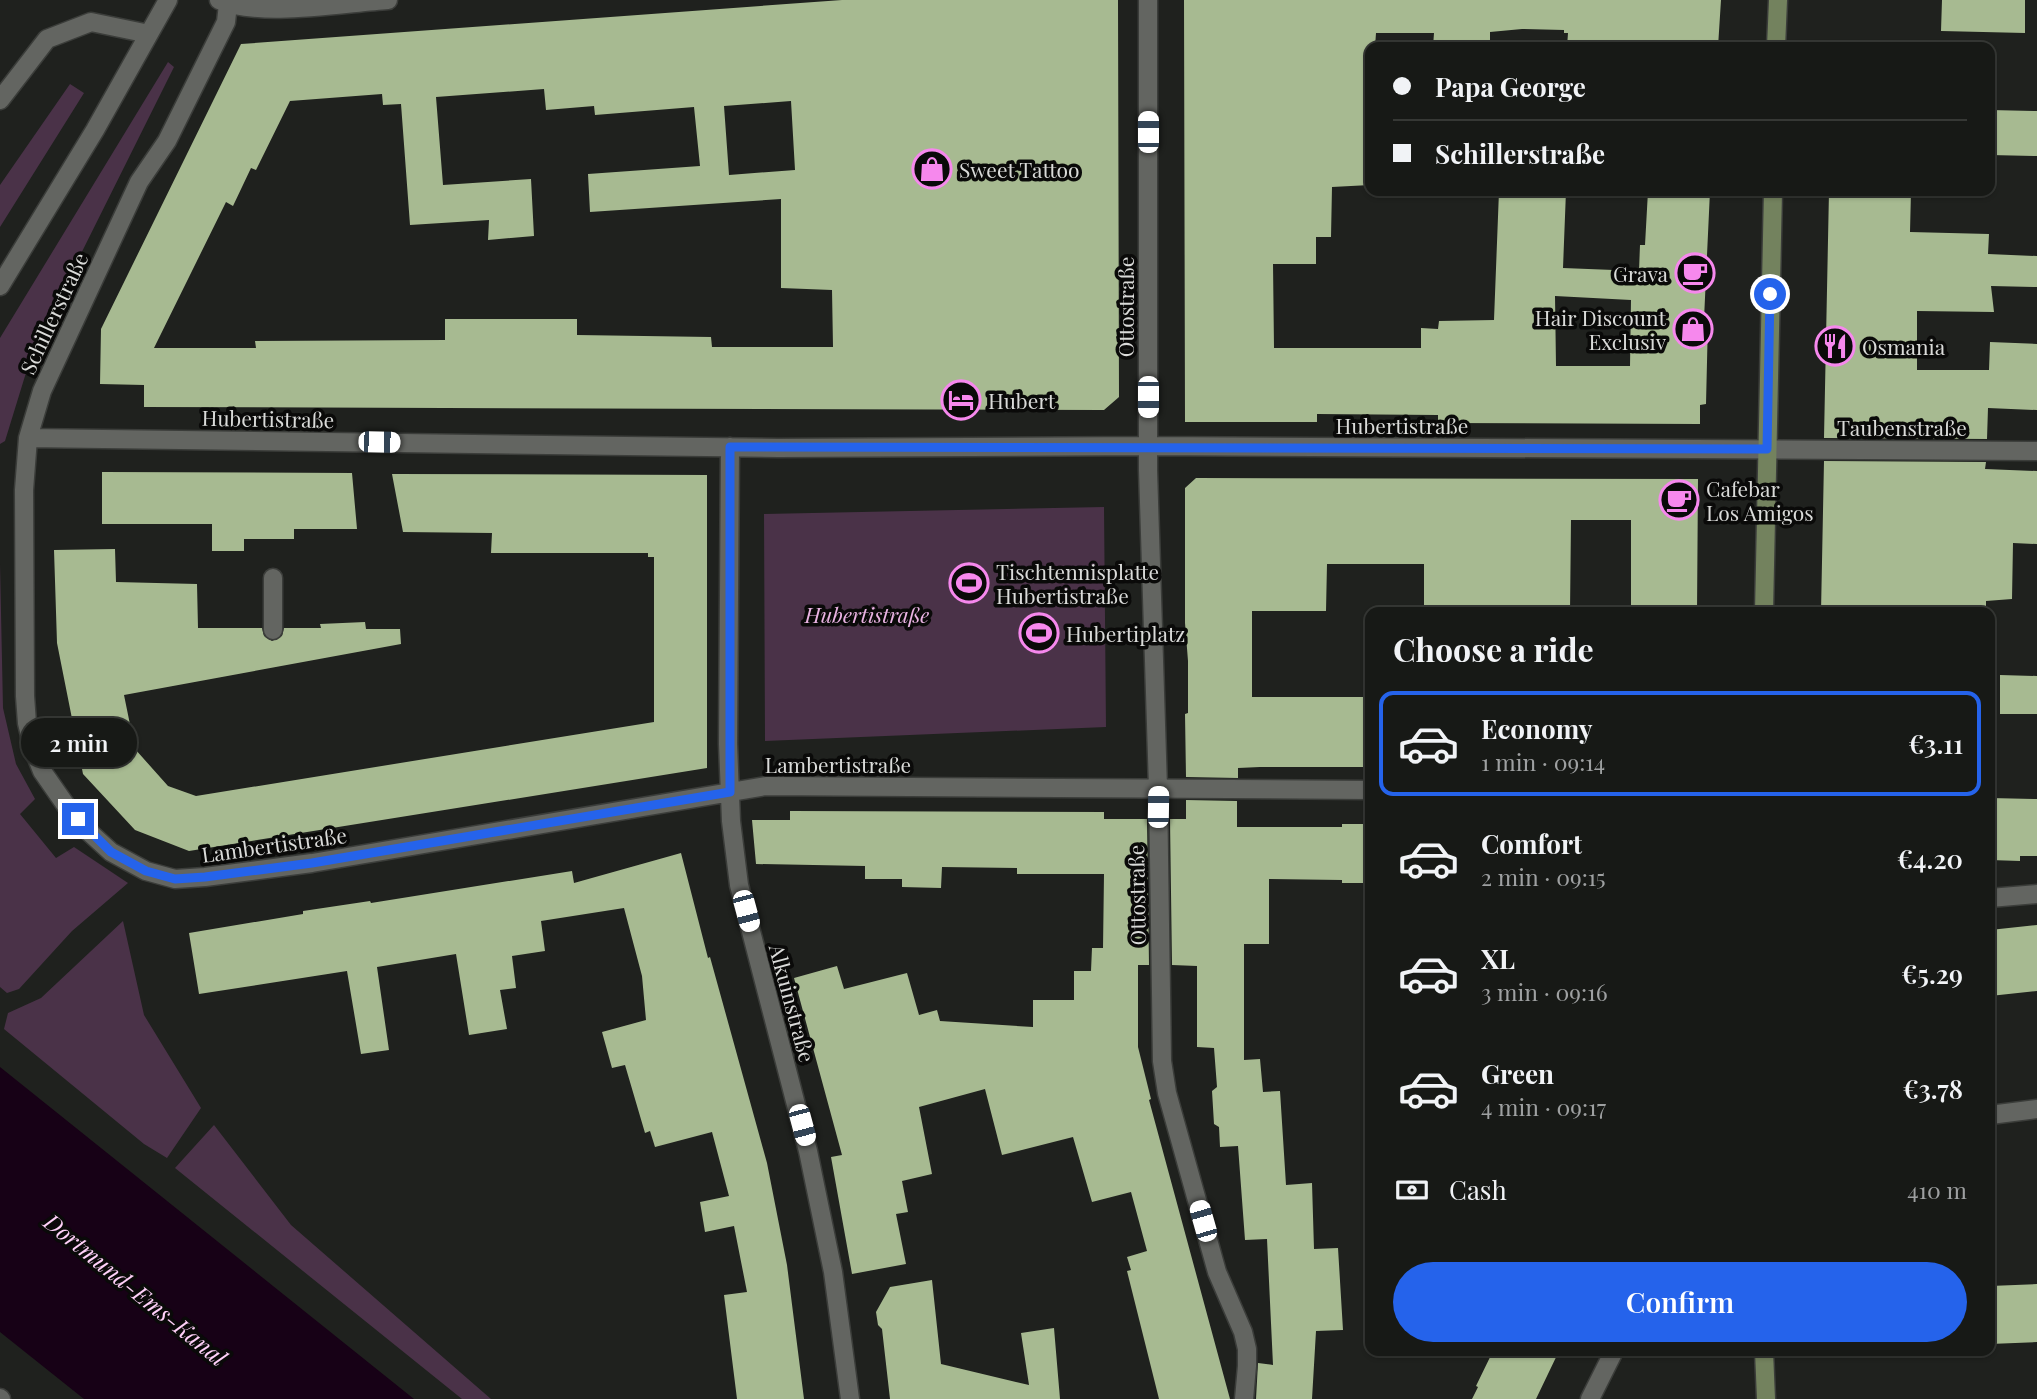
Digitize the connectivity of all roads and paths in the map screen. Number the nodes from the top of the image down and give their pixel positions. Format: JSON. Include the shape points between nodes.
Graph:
{"nodes":[{"id":1,"x":168,"y":0,"type":"edge"},
{"id":2,"x":387,"y":0,"type":"edge"},
{"id":3,"x":1148,"y":0,"type":"edge"},
{"id":4,"x":1778,"y":0,"type":"edge"},
{"id":5,"x":224,"y":2,"type":"edge"},
{"id":6,"x":149,"y":34,"type":"junction"},
{"id":7,"x":1776,"y":42,"type":"edge"},
{"id":8,"x":0,"y":100,"type":"edge"},
{"id":9,"x":1773,"y":196,"type":"edge"},
{"id":10,"x":0,"y":286,"type":"edge"},
{"id":11,"x":28,"y":438,"type":"junction"},
{"id":12,"x":1148,"y":446,"type":"junction"},
{"id":13,"x":730,"y":447,"type":"junction"},
{"id":14,"x":1767,"y":449,"type":"junction"},
{"id":15,"x":2037,"y":451,"type":"edge"},
{"id":16,"x":272,"y":578,"type":"dead end"},
{"id":17,"x":1764,"y":607,"type":"edge"},
{"id":18,"x":273,"y":630,"type":"dead end"},
{"id":19,"x":1158,"y":788,"type":"junction"},
{"id":20,"x":1365,"y":790,"type":"edge"},
{"id":21,"x":730,"y":792,"type":"junction"},
{"id":22,"x":146,"y":871,"type":"joint"},
{"id":23,"x":2037,"y":894,"type":"edge"},
{"id":24,"x":1995,"y":898,"type":"edge"},
{"id":25,"x":2037,"y":1109,"type":"edge"},
{"id":26,"x":1995,"y":1114,"type":"edge"},
{"id":27,"x":1612,"y":1356,"type":"edge"},
{"id":28,"x":1764,"y":1356,"type":"edge"},
{"id":29,"x":849,"y":1399,"type":"edge"},
{"id":30,"x":1244,"y":1399,"type":"edge"},
{"id":31,"x":1590,"y":1399,"type":"edge"},
{"id":32,"x":1766,"y":1399,"type":"edge"}],
"edges":[{"from":1,"to":6,"type":"street"},
{"from":2,"to":5,"type":"street","via":[[276,8],[244,8]]},
{"from":3,"to":12,"type":"street","name":"Ottostraße"},
{"from":4,"to":7,"type":"main road"},
{"from":5,"to":11,"type":"street","name":"Schillerstraße","via":[[226,22],[167,141],[139,183],[42,391]]},
{"from":6,"to":8,"type":"street","via":[[91,22],[47,39]]},
{"from":6,"to":10,"type":"street"},
{"from":9,"to":14,"type":"main road"},
{"from":11,"to":13,"type":"street","name":"Hubertistraße"},
{"from":11,"to":22,"type":"street","name":"Schillerstraße","via":[[23,490],[25,696],[33,748],[54,790],[88,831],[111,852]]},
{"from":12,"to":13,"type":"street","name":"Hubertistraße"},
{"from":12,"to":14,"type":"street","name":"Hubertistraße"},
{"from":12,"to":19,"type":"street","name":"Ottostraße"},
{"from":13,"to":21,"type":"street","name":"Alkuinstraße"},
{"from":14,"to":15,"type":"street","name":"Taubenstraße"},
{"from":14,"to":17,"type":"main road"},
{"from":16,"to":18,"type":"street"},
{"from":19,"to":20,"type":"street","name":"Lambertistraße"},
{"from":19,"to":21,"type":"street","name":"Lambertistraße","via":[[766,786]]},
{"from":19,"to":30,"type":"street","name":"Ottostraße","via":[[1164,1077],[1217,1272],[1243,1332]]},
{"from":21,"to":22,"type":"street","name":"Lambertistraße","via":[[285,867],[175,879]]},
{"from":21,"to":29,"type":"street","name":"Alkuinstraße","via":[[739,885],[808,1151],[832,1272]]},
{"from":23,"to":24,"type":"street"},
{"from":25,"to":26,"type":"street"},
{"from":27,"to":31,"type":"street"},
{"from":28,"to":32,"type":"main road"}]}
